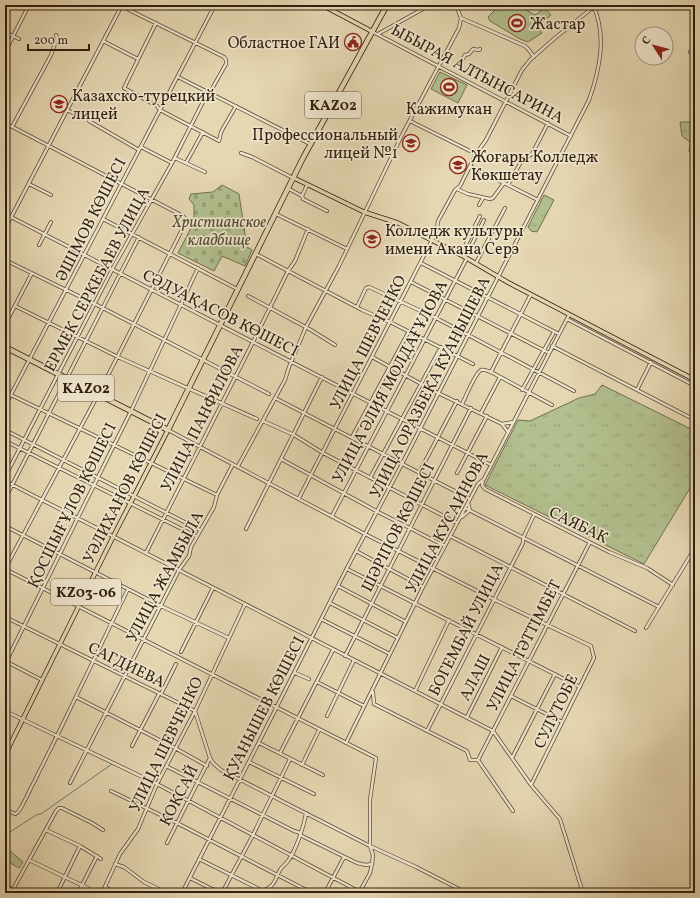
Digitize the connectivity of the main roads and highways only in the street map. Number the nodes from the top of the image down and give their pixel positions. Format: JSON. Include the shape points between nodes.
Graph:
{"nodes":[{"id":1,"x":322,"y":5,"type":"edge"},
{"id":2,"x":387,"y":5,"type":"edge"},
{"id":3,"x":375,"y":33,"type":"junction"},
{"id":4,"x":294,"y":178,"type":"junction"},
{"id":5,"x":248,"y":268,"type":"junction"},
{"id":6,"x":5,"y":347,"type":"edge"},
{"id":7,"x":695,"y":380,"type":"edge"},
{"id":8,"x":168,"y":430,"type":"junction"},
{"id":9,"x":5,"y":755,"type":"edge"},
{"id":10,"x":5,"y":886,"type":"edge"},
{"id":11,"x":12,"y":892,"type":"edge"},
{"id":12,"x":18,"y":893,"type":"edge"}],
"edges":[{"from":1,"to":3,"type":"main road"},
{"from":2,"to":3,"type":"highway","number":"KАZ02"},
{"from":3,"to":4,"type":"highway","number":"KАZ02"},
{"from":4,"to":5,"type":"highway","number":"KАZ02"},
{"from":4,"to":5,"type":"highway","name":"УӘЛИХАНОВ КӨШЕСІ","number":"KАZ02"},
{"from":4,"to":7,"type":"main road","via":[[364,212],[398,223],[465,255],[531,294]]},
{"from":5,"to":8,"type":"highway","name":"УӘЛИХАНОВ КӨШЕСІ","number":"KАZ02"},
{"from":6,"to":8,"type":"highway","number":"KАZ02"},
{"from":8,"to":9,"type":"main road","name":"УӘЛИХАНОВ КӨШЕСІ","number":"KZ03-06"},
{"from":10,"to":11,"type":"main road"},
{"from":11,"to":12,"type":"main road"}]}
